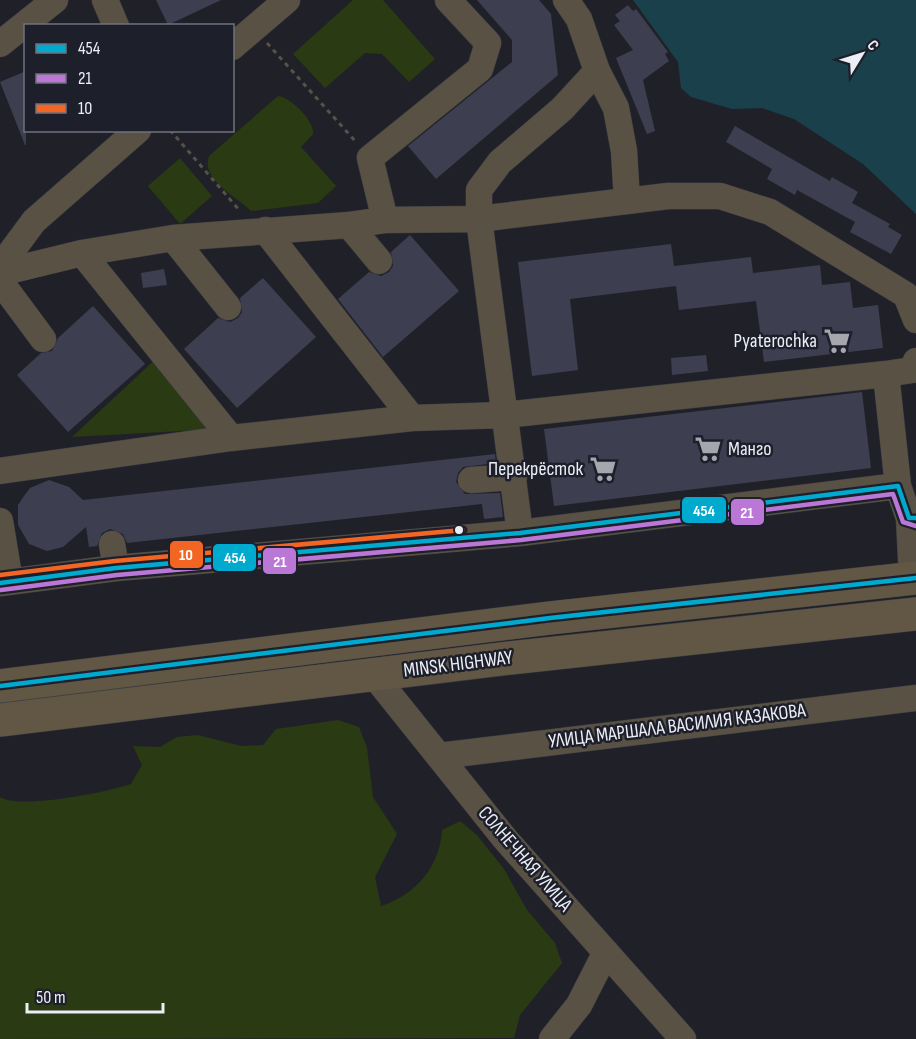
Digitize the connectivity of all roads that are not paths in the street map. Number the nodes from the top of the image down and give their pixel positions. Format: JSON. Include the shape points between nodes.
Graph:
{"nodes":[{"id":1,"x":55,"y":0,"type":"edge"},
{"id":2,"x":105,"y":0,"type":"edge"},
{"id":3,"x":287,"y":0,"type":"edge"},
{"id":4,"x":448,"y":0,"type":"edge"},
{"id":5,"x":566,"y":0,"type":"edge"},
{"id":6,"x":25,"y":24,"type":"edge"},
{"id":7,"x":115,"y":24,"type":"edge"},
{"id":8,"x":24,"y":25,"type":"edge"},
{"id":9,"x":0,"y":44,"type":"edge"},
{"id":10,"x":234,"y":45,"type":"edge"},
{"id":11,"x":597,"y":71,"type":"junction"},
{"id":12,"x":136,"y":132,"type":"edge"},
{"id":13,"x":627,"y":201,"type":"junction"},
{"id":14,"x":479,"y":219,"type":"junction"},
{"id":15,"x":385,"y":220,"type":"junction"},
{"id":16,"x":350,"y":225,"type":"junction"},
{"id":17,"x":265,"y":230,"type":"junction"},
{"id":18,"x":173,"y":238,"type":"junction"},
{"id":19,"x":82,"y":253,"type":"junction"},
{"id":20,"x":379,"y":261,"type":"dead end"},
{"id":21,"x":0,"y":267,"type":"edge"},
{"id":22,"x":0,"y":273,"type":"edge"},
{"id":23,"x":0,"y":281,"type":"edge"},
{"id":24,"x":228,"y":307,"type":"dead end"},
{"id":25,"x":916,"y":320,"type":"edge"},
{"id":26,"x":43,"y":339,"type":"dead end"},
{"id":27,"x":916,"y":361,"type":"edge"},
{"id":28,"x":886,"y":374,"type":"junction"},
{"id":29,"x":504,"y":415,"type":"junction"},
{"id":30,"x":412,"y":418,"type":"junction"},
{"id":31,"x":231,"y":438,"type":"junction"},
{"id":32,"x":0,"y":471,"type":"edge"},
{"id":33,"x":903,"y":475,"type":"edge"},
{"id":34,"x":514,"y":477,"type":"junction"},
{"id":35,"x":471,"y":480,"type":"dead end"},
{"id":36,"x":913,"y":518,"type":"edge"},
{"id":37,"x":0,"y":520,"type":"edge"},
{"id":38,"x":520,"y":533,"type":"junction"},
{"id":39,"x":914,"y":578,"type":"edge"},
{"id":40,"x":5,"y":583,"type":"edge"},
{"id":41,"x":916,"y":614,"type":"edge"},
{"id":42,"x":373,"y":674,"type":"junction"},
{"id":43,"x":0,"y":686,"type":"edge"},
{"id":44,"x":916,"y":698,"type":"edge"},
{"id":45,"x":0,"y":720,"type":"edge"},
{"id":46,"x":439,"y":756,"type":"junction"},
{"id":47,"x":606,"y":952,"type":"junction"},
{"id":48,"x":552,"y":1039,"type":"edge"},
{"id":49,"x":683,"y":1039,"type":"edge"}],
"edges":[{"from":1,"to":6,"type":"street"},
{"from":2,"to":7,"type":"street"},
{"from":3,"to":10,"type":"street"},
{"from":4,"to":15,"type":"street","via":[[488,43],[480,69],[370,158]]},
{"from":5,"to":11,"type":"street","via":[[579,19]]},
{"from":8,"to":9,"type":"street"},
{"from":11,"to":13,"type":"street","via":[[616,108]]},
{"from":11,"to":14,"type":"street","via":[[562,110],[500,162],[479,190]]},
{"from":12,"to":21,"type":"street","via":[[34,221]]},
{"from":13,"to":14,"type":"street"},
{"from":13,"to":25,"type":"street","via":[[720,196],[770,212],[906,295]]},
{"from":14,"to":15,"type":"street"},
{"from":14,"to":29,"type":"street"},
{"from":15,"to":16,"type":"street"},
{"from":16,"to":17,"type":"street"},
{"from":16,"to":20,"type":"street"},
{"from":17,"to":18,"type":"street"},
{"from":17,"to":30,"type":"street"},
{"from":18,"to":19,"type":"street"},
{"from":18,"to":24,"type":"street"},
{"from":19,"to":22,"type":"street"},
{"from":19,"to":31,"type":"street"},
{"from":23,"to":26,"type":"street"},
{"from":27,"to":28,"type":"street","via":[[912,370]]},
{"from":28,"to":29,"type":"street"},
{"from":28,"to":33,"type":"street"},
{"from":29,"to":30,"type":"street"},
{"from":29,"to":34,"type":"street"},
{"from":30,"to":31,"type":"street"},
{"from":31,"to":32,"type":"street"},
{"from":33,"to":36,"type":"street"},
{"from":33,"to":38,"type":"street"},
{"from":34,"to":35,"type":"street"},
{"from":34,"to":38,"type":"street"},
{"from":36,"to":39,"type":"street"},
{"from":37,"to":40,"type":"street"},
{"from":38,"to":40,"type":"street","via":[[114,556]]},
{"from":39,"to":43,"type":"highway","name":"MINSK HIGHWAY","via":[[539,619]]},
{"from":41,"to":42,"type":"highway","name":"MINSK HIGHWAY"},
{"from":42,"to":45,"type":"highway","name":"MINSK HIGHWAY"},
{"from":42,"to":46,"type":"street","name":"СОЛНЕЧНАЯ УЛИЦА"},
{"from":44,"to":46,"type":"street","name":"УЛИЦА МАРШАЛА ВАСИЛИЯ КАЗАКОВА"},
{"from":46,"to":47,"type":"street","name":"СОЛНЕЧНАЯ УЛИЦА","via":[[506,840]]},
{"from":47,"to":48,"type":"street","via":[[579,1005]]},
{"from":47,"to":49,"type":"street","name":"СОЛНЕЧНАЯ УЛИЦА"}]}
